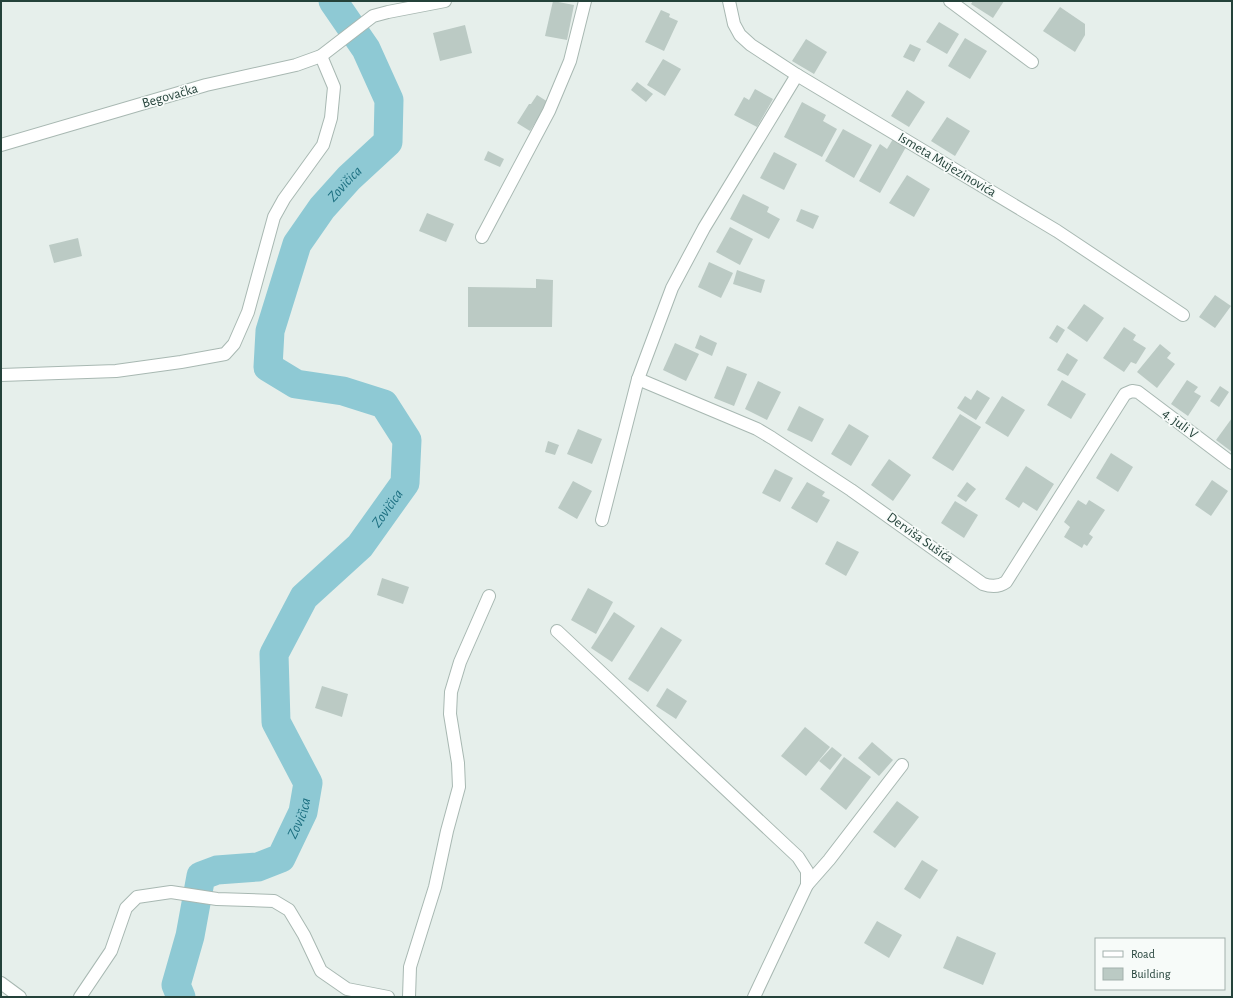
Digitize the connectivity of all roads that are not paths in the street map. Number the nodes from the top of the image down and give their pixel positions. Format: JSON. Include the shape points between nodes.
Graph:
{"nodes":[{"id":1,"x":445,"y":1,"type":"edge"},
{"id":2,"x":585,"y":1,"type":"edge"},
{"id":3,"x":729,"y":1,"type":"edge"},
{"id":4,"x":950,"y":1,"type":"edge"},
{"id":5,"x":321,"y":56,"type":"junction"},
{"id":6,"x":1032,"y":62,"type":"dead end"},
{"id":7,"x":797,"y":75,"type":"junction"},
{"id":8,"x":1,"y":145,"type":"edge"},
{"id":9,"x":482,"y":237,"type":"dead end"},
{"id":10,"x":1183,"y":315,"type":"dead end"},
{"id":11,"x":1,"y":375,"type":"edge"},
{"id":12,"x":638,"y":379,"type":"junction"},
{"id":13,"x":1125,"y":394,"type":"joint"},
{"id":14,"x":1232,"y":463,"type":"edge"},
{"id":15,"x":602,"y":520,"type":"dead end"},
{"id":16,"x":489,"y":596,"type":"dead end"},
{"id":17,"x":557,"y":631,"type":"dead end"},
{"id":18,"x":902,"y":765,"type":"dead end"},
{"id":19,"x":807,"y":885,"type":"junction"},
{"id":20,"x":1,"y":983,"type":"edge"},
{"id":21,"x":20,"y":997,"type":"edge"},
{"id":22,"x":80,"y":997,"type":"edge"},
{"id":23,"x":388,"y":997,"type":"edge"},
{"id":24,"x":408,"y":997,"type":"edge"},
{"id":25,"x":754,"y":997,"type":"edge"}],
"edges":[{"from":1,"to":5,"type":"street","name":"Begovačka","via":[[373,16]]},
{"from":2,"to":9,"type":"street","via":[[570,61],[549,111]]},
{"from":3,"to":7,"type":"street","name":"Ismeta Mujezinovića","via":[[734,24],[740,35]]},
{"from":4,"to":6,"type":"street"},
{"from":5,"to":8,"type":"street","name":"Begovačka","via":[[296,65],[206,85]]},
{"from":5,"to":11,"type":"street","via":[[334,87],[331,118],[323,144],[284,199],[274,218],[248,312],[234,344],[225,354],[116,371]]},
{"from":7,"to":10,"type":"street","name":"Ismeta Mujezinovića","via":[[1057,230]]},
{"from":7,"to":12,"type":"street","via":[[704,228],[672,288]]},
{"from":12,"to":13,"type":"street","name":"Derviša Sušića","via":[[772,438],[989,586],[1002,585],[1006,582]]},
{"from":12,"to":15,"type":"street"},
{"from":13,"to":14,"type":"street","name":"4. juli V","via":[[1138,392]]},
{"from":16,"to":24,"type":"street","via":[[460,662],[451,692],[450,714],[459,787],[435,887],[410,967]]},
{"from":17,"to":19,"type":"street","via":[[798,857],[807,871]]},
{"from":18,"to":19,"type":"street"},
{"from":19,"to":25,"type":"street"},
{"from":20,"to":21,"type":"street"},
{"from":22,"to":23,"type":"street","via":[[111,951],[126,908],[137,897],[171,892],[217,899],[274,901],[289,910],[321,971],[347,989]]}]}
